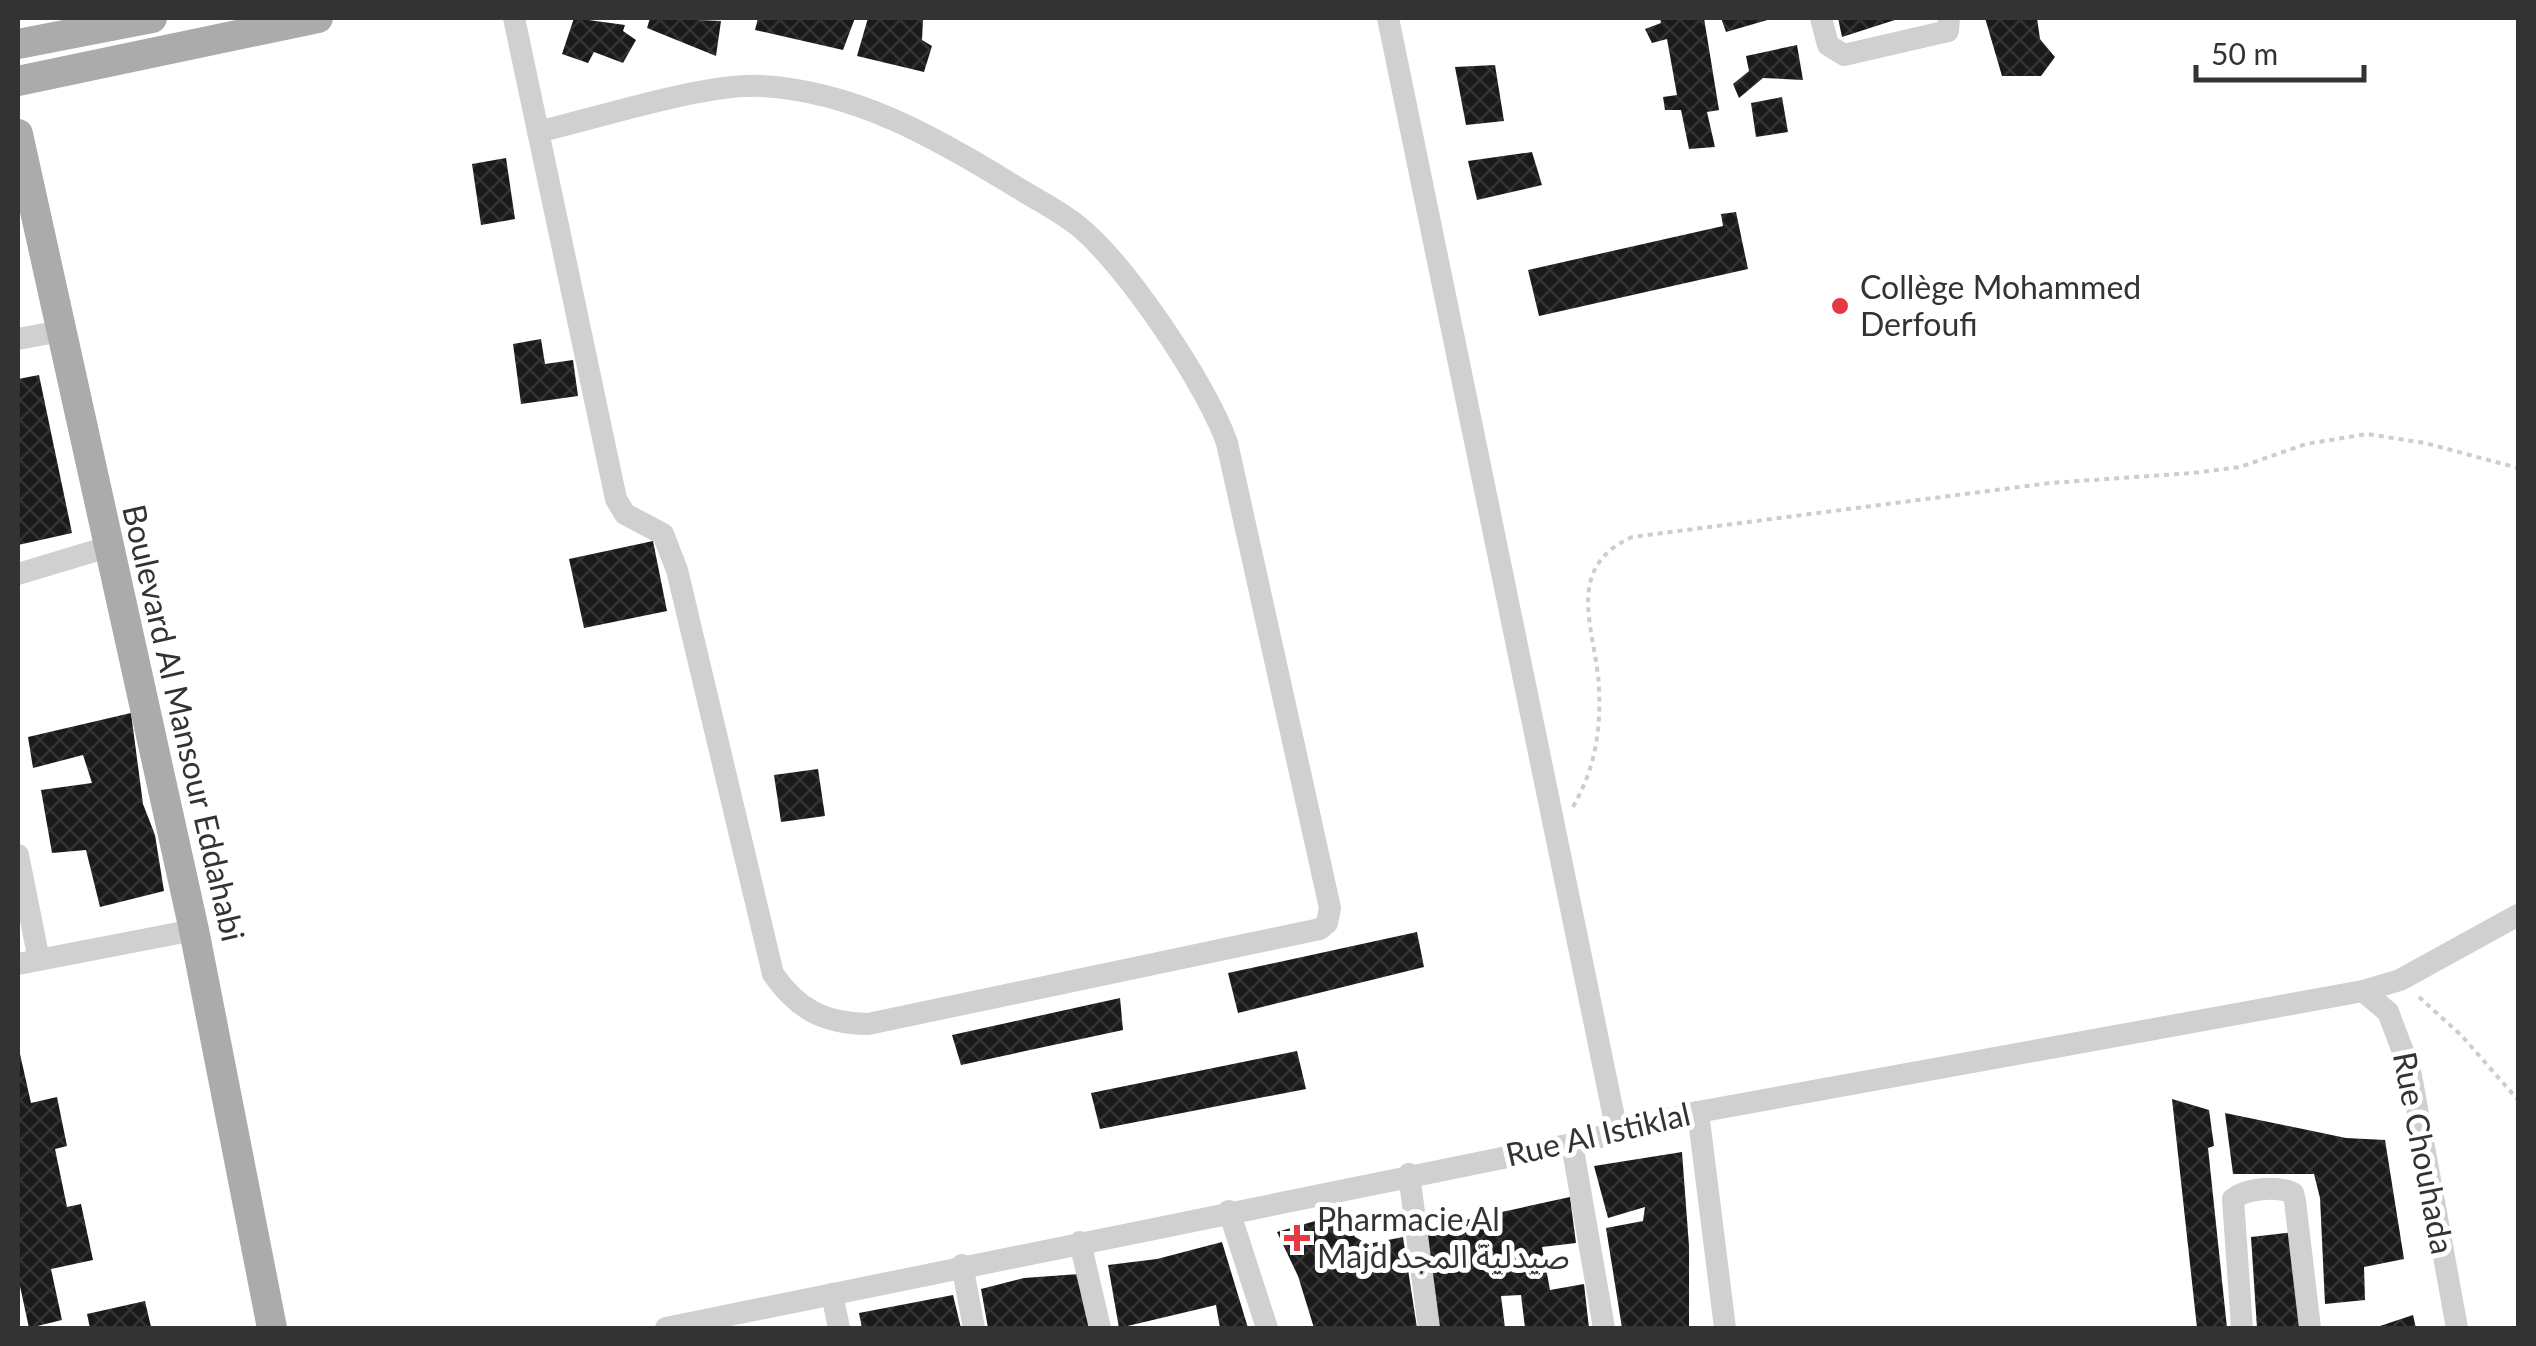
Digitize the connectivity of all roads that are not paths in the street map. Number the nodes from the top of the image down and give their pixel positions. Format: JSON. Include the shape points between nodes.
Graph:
{"nodes":[{"id":1,"x":152,"y":18,"type":"edge"},
{"id":2,"x":318,"y":18,"type":"edge"},
{"id":3,"x":514,"y":18,"type":"edge"},
{"id":4,"x":1388,"y":18,"type":"edge"},
{"id":5,"x":1822,"y":18,"type":"edge"},
{"id":6,"x":1950,"y":18,"type":"edge"},
{"id":7,"x":18,"y":44,"type":"edge"},
{"id":8,"x":18,"y":82,"type":"edge"},
{"id":9,"x":538,"y":132,"type":"junction"},
{"id":10,"x":18,"y":134,"type":"edge"},
{"id":11,"x":61,"y":331,"type":"junction"},
{"id":12,"x":18,"y":340,"type":"edge"},
{"id":13,"x":108,"y":547,"type":"junction"},
{"id":14,"x":18,"y":574,"type":"edge"},
{"id":15,"x":18,"y":855,"type":"edge"},
{"id":16,"x":2518,"y":915,"type":"edge"},
{"id":17,"x":194,"y":930,"type":"junction"},
{"id":18,"x":28,"y":962,"type":"edge"},
{"id":19,"x":2395,"y":982,"type":"junction"},
{"id":20,"x":2363,"y":991,"type":"junction"},
{"id":21,"x":2388,"y":1012,"type":"junction"},
{"id":22,"x":1698,"y":1112,"type":"junction"},
{"id":23,"x":1618,"y":1132,"type":"junction"},
{"id":24,"x":1572,"y":1144,"type":"junction"},
{"id":25,"x":1409,"y":1174,"type":"junction"},
{"id":26,"x":1229,"y":1211,"type":"junction"},
{"id":27,"x":1080,"y":1242,"type":"junction"},
{"id":28,"x":962,"y":1266,"type":"junction"},
{"id":29,"x":832,"y":1294,"type":"junction"},
{"id":30,"x":721,"y":1322,"type":"edge"},
{"id":31,"x":272,"y":1328,"type":"edge"},
{"id":32,"x":666,"y":1328,"type":"edge"},
{"id":33,"x":839,"y":1328,"type":"edge"},
{"id":34,"x":974,"y":1328,"type":"edge"},
{"id":35,"x":1100,"y":1328,"type":"edge"},
{"id":36,"x":1267,"y":1328,"type":"edge"},
{"id":37,"x":1429,"y":1328,"type":"edge"},
{"id":38,"x":1604,"y":1328,"type":"edge"},
{"id":39,"x":1724,"y":1328,"type":"edge"},
{"id":40,"x":2242,"y":1328,"type":"edge"},
{"id":41,"x":2310,"y":1328,"type":"edge"},
{"id":42,"x":2458,"y":1328,"type":"edge"}],
"edges":[{"from":1,"to":7,"type":"main road"},
{"from":2,"to":8,"type":"main road"},
{"from":3,"to":9,"type":"street"},
{"from":4,"to":23,"type":"street"},
{"from":5,"to":6,"type":"street","via":[[1828,46],[1844,55],[1948,31]]},
{"from":9,"to":9,"type":"street","via":[[728,88],[805,91],[880,112],[1076,224],[1106,252],[1192,372],[1228,442],[1320,858],[1327,923],[868,1024],[840,1024],[790,998],[773,974],[671,552],[663,534],[625,514],[616,499]]},
{"from":10,"to":11,"type":"main road","name":"Boulevard Al Mansour Eddahabi"},
{"from":11,"to":12,"type":"street"},
{"from":11,"to":13,"type":"main road","name":"Boulevard Al Mansour Eddahabi"},
{"from":13,"to":14,"type":"street"},
{"from":13,"to":17,"type":"main road","name":"Boulevard Al Mansour Eddahabi"},
{"from":15,"to":18,"type":"street"},
{"from":16,"to":19,"type":"street","name":"Rue Al Istiklal"},
{"from":17,"to":18,"type":"street"},
{"from":17,"to":31,"type":"main road","name":"Boulevard Al Mansour Eddahabi"},
{"from":19,"to":20,"type":"street","name":"Rue Al Istiklal"},
{"from":19,"to":21,"type":"street"},
{"from":20,"to":21,"type":"street","name":"Rue Chouhada"},
{"from":20,"to":22,"type":"street","name":"Rue Al Istiklal"},
{"from":21,"to":42,"type":"street","name":"Rue Chouhada","via":[[2410,1070]]},
{"from":22,"to":23,"type":"street","name":"Rue Al Istiklal"},
{"from":22,"to":39,"type":"street"},
{"from":23,"to":24,"type":"street","name":"Rue Al Istiklal"},
{"from":24,"to":25,"type":"street","name":"Rue Al Istiklal"},
{"from":24,"to":38,"type":"street"},
{"from":25,"to":26,"type":"street","name":"Rue Al Istiklal"},
{"from":25,"to":37,"type":"street"},
{"from":26,"to":27,"type":"street","name":"Rue Al Istiklal"},
{"from":26,"to":36,"type":"street"},
{"from":27,"to":28,"type":"street","name":"Rue Al Istiklal"},
{"from":27,"to":35,"type":"street"},
{"from":28,"to":29,"type":"street","name":"Rue Al Istiklal"},
{"from":28,"to":34,"type":"street"},
{"from":29,"to":30,"type":"street","name":"Rue Al Istiklal"},
{"from":29,"to":33,"type":"street"},
{"from":30,"to":32,"type":"street","name":"Rue Al Istiklal"},
{"from":40,"to":41,"type":"street","via":[[2233,1199],[2280,1189],[2295,1201]]}]}
